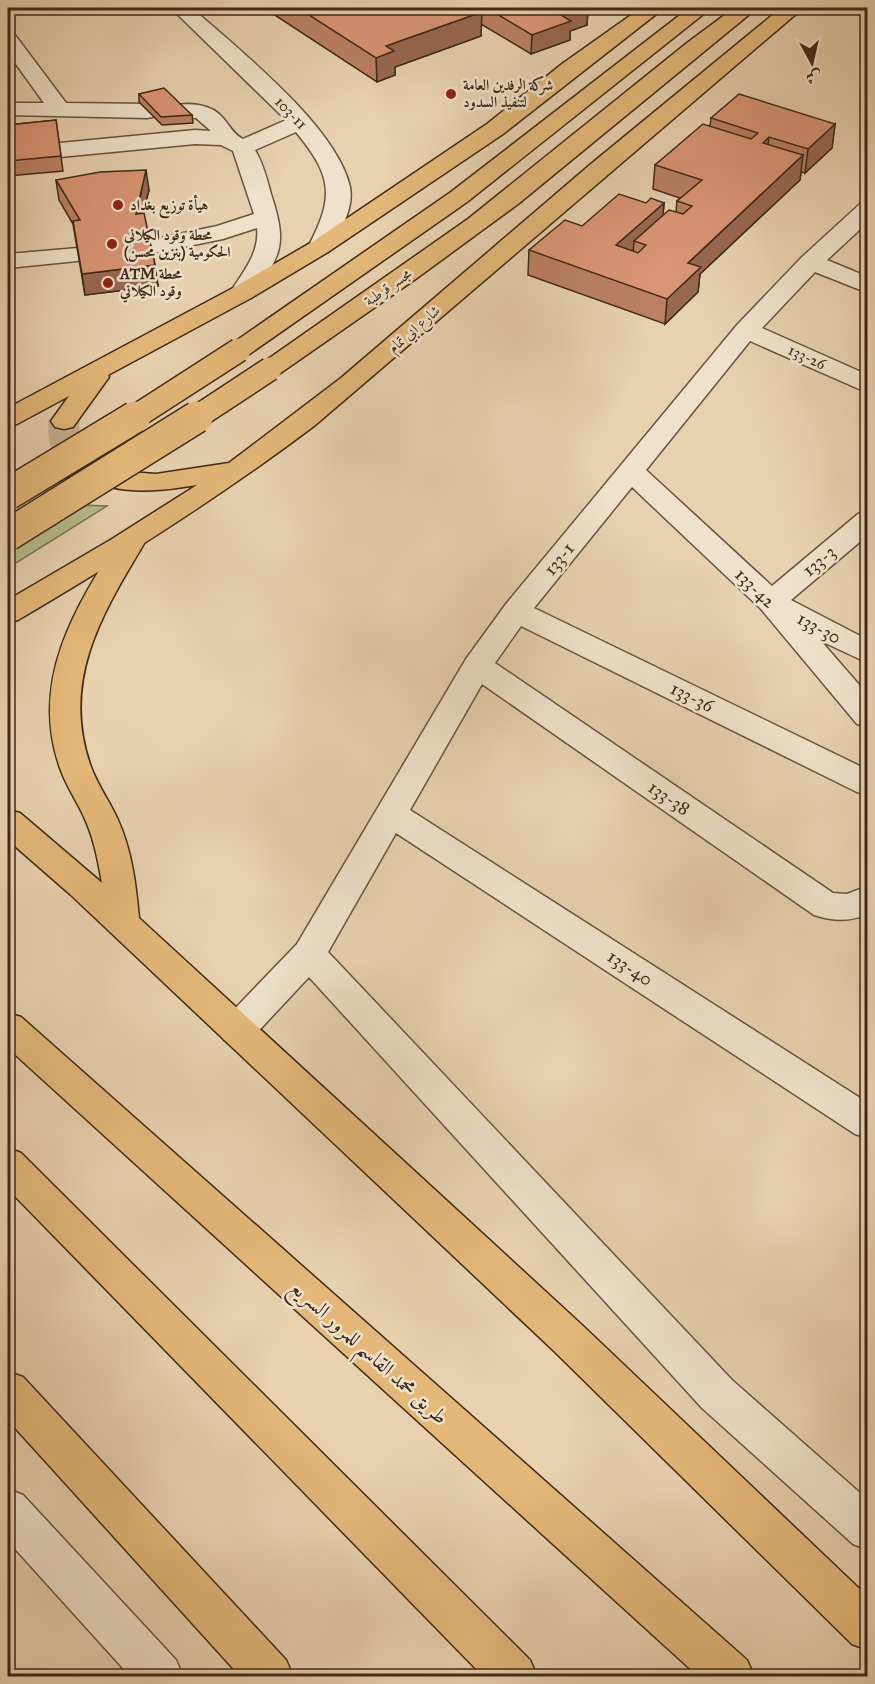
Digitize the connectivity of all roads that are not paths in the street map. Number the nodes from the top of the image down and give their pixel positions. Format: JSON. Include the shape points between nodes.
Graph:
{"nodes":[{"id":1,"x":181,"y":8,"type":"edge"},
{"id":2,"x":654,"y":8,"type":"edge"},
{"id":3,"x":701,"y":8,"type":"edge"},
{"id":4,"x":747,"y":8,"type":"edge"},
{"id":5,"x":793,"y":8,"type":"edge"},
{"id":6,"x":8,"y":39,"type":"edge"},
{"id":7,"x":8,"y":109,"type":"edge"},
{"id":8,"x":60,"y":110,"type":"junction"},
{"id":9,"x":148,"y":111,"type":"edge"},
{"id":10,"x":181,"y":111,"type":"edge"},
{"id":11,"x":301,"y":121,"type":"junction"},
{"id":12,"x":234,"y":143,"type":"junction"},
{"id":13,"x":60,"y":150,"type":"edge"},
{"id":14,"x":867,"y":211,"type":"edge"},
{"id":15,"x":267,"y":217,"type":"junction"},
{"id":16,"x":149,"y":247,"type":"edge"},
{"id":17,"x":320,"y":247,"type":"junction"},
{"id":18,"x":78,"y":255,"type":"edge"},
{"id":19,"x":8,"y":261,"type":"edge"},
{"id":20,"x":811,"y":262,"type":"junction"},
{"id":21,"x":867,"y":286,"type":"edge"},
{"id":22,"x":242,"y":293,"type":"junction"},
{"id":23,"x":746,"y":330,"type":"junction"},
{"id":24,"x":103,"y":368,"type":"junction"},
{"id":25,"x":867,"y":385,"type":"edge"},
{"id":26,"x":8,"y":418,"type":"edge"},
{"id":27,"x":64,"y":421,"type":"tunnel mouth"},
{"id":28,"x":238,"y":469,"type":"junction"},
{"id":29,"x":631,"y":471,"type":"junction"},
{"id":30,"x":116,"y":480,"type":"tunnel mouth"},
{"id":31,"x":8,"y":494,"type":"edge"},
{"id":32,"x":867,"y":520,"type":"edge"},
{"id":33,"x":8,"y":535,"type":"edge"},
{"id":34,"x":131,"y":542,"type":"junction"},
{"id":35,"x":771,"y":602,"type":"junction"},
{"id":36,"x":516,"y":611,"type":"junction"},
{"id":37,"x":8,"y":613,"type":"edge"},
{"id":38,"x":867,"y":653,"type":"edge"},
{"id":39,"x":477,"y":666,"type":"junction"},
{"id":40,"x":867,"y":716,"type":"edge"},
{"id":41,"x":867,"y":784,"type":"edge"},
{"id":42,"x":392,"y":814,"type":"junction"},
{"id":43,"x":8,"y":822,"type":"edge"},
{"id":44,"x":867,"y":899,"type":"edge"},
{"id":45,"x":122,"y":923,"type":"junction"},
{"id":46,"x":309,"y":954,"type":"junction"},
{"id":47,"x":8,"y":1027,"type":"edge"},
{"id":48,"x":237,"y":1030,"type":"junction"},
{"id":49,"x":867,"y":1123,"type":"edge"},
{"id":50,"x":8,"y":1164,"type":"edge"},
{"id":51,"x":8,"y":1391,"type":"edge"},
{"id":52,"x":8,"y":1510,"type":"edge"},
{"id":53,"x":864,"y":1518,"type":"edge"},
{"id":54,"x":867,"y":1628,"type":"edge"},
{"id":55,"x":160,"y":1677,"type":"edge"},
{"id":56,"x":270,"y":1677,"type":"edge"},
{"id":57,"x":514,"y":1677,"type":"edge"},
{"id":58,"x":731,"y":1677,"type":"edge"}],
"edges":[{"from":1,"to":11,"type":"street","name":"103-11"},
{"from":2,"to":17,"type":"main road","via":[[495,129]]},
{"from":3,"to":31,"type":"main road","name":"مجسر قرطبة","bridge":true,"via":[[459,197],[239,350]]},
{"from":4,"to":33,"type":"main road","name":"مجسر قرطبة","bridge":true,"via":[[693,47],[541,174],[404,276],[146,451]]},
{"from":5,"to":28,"type":"main road","name":"شارع ابي تمام","via":[[688,92],[369,368]]},
{"from":6,"to":8,"type":"street"},
{"from":7,"to":8,"type":"street"},
{"from":8,"to":9,"type":"street"},
{"from":10,"to":12,"type":"street","via":[[213,117]]},
{"from":11,"to":12,"type":"street"},
{"from":11,"to":17,"type":"street","name":"103-11","via":[[321,148],[338,186],[336,213]]},
{"from":12,"to":13,"type":"street","via":[[195,137]]},
{"from":12,"to":15,"type":"street","via":[[248,155]]},
{"from":14,"to":20,"type":"street","name":"133-1"},
{"from":15,"to":16,"type":"street","via":[[215,234]]},
{"from":15,"to":22,"type":"street","via":[[268,247]]},
{"from":17,"to":22,"type":"main road"},
{"from":18,"to":19,"type":"street"},
{"from":20,"to":21,"type":"street"},
{"from":20,"to":23,"type":"street","name":"133-1"},
{"from":22,"to":24,"type":"main road"},
{"from":23,"to":25,"type":"street","name":"133-26"},
{"from":23,"to":29,"type":"street","name":"133-1"},
{"from":24,"to":26,"type":"main road"},
{"from":24,"to":27,"type":"main road"},
{"from":28,"to":30,"type":"main road","via":[[156,483]]},
{"from":28,"to":34,"type":"main road","name":"شارع ابي تمام"},
{"from":29,"to":35,"type":"street","name":"133-42"},
{"from":29,"to":36,"type":"street","name":"133-1"},
{"from":32,"to":35,"type":"street","name":"133-3"},
{"from":34,"to":37,"type":"main road","name":"شارع ابي تمام"},
{"from":34,"to":45,"type":"main road","via":[[75,643],[67,667],[63,708],[75,767],[113,853]]},
{"from":35,"to":38,"type":"street","name":"133-30"},
{"from":35,"to":40,"type":"street","name":"133-42"},
{"from":36,"to":39,"type":"street","name":"133-1"},
{"from":36,"to":41,"type":"street","name":"133-36"},
{"from":39,"to":42,"type":"street","name":"133-1"},
{"from":39,"to":44,"type":"street","name":"133-38","via":[[826,906],[850,907]]},
{"from":42,"to":46,"type":"street","name":"133-1"},
{"from":42,"to":49,"type":"street","name":"133-40"},
{"from":43,"to":45,"type":"main road"},
{"from":45,"to":48,"type":"main road"},
{"from":46,"to":48,"type":"street","name":"133-1"},
{"from":46,"to":53,"type":"street","via":[[717,1394]]},
{"from":47,"to":58,"type":"main road","name":"طريق محمد القاسم للمرور السريع"},
{"from":48,"to":54,"type":"main road","via":[[568,1338]]},
{"from":50,"to":57,"type":"main road"},
{"from":51,"to":56,"type":"main road"},
{"from":52,"to":55,"type":"street"}]}
